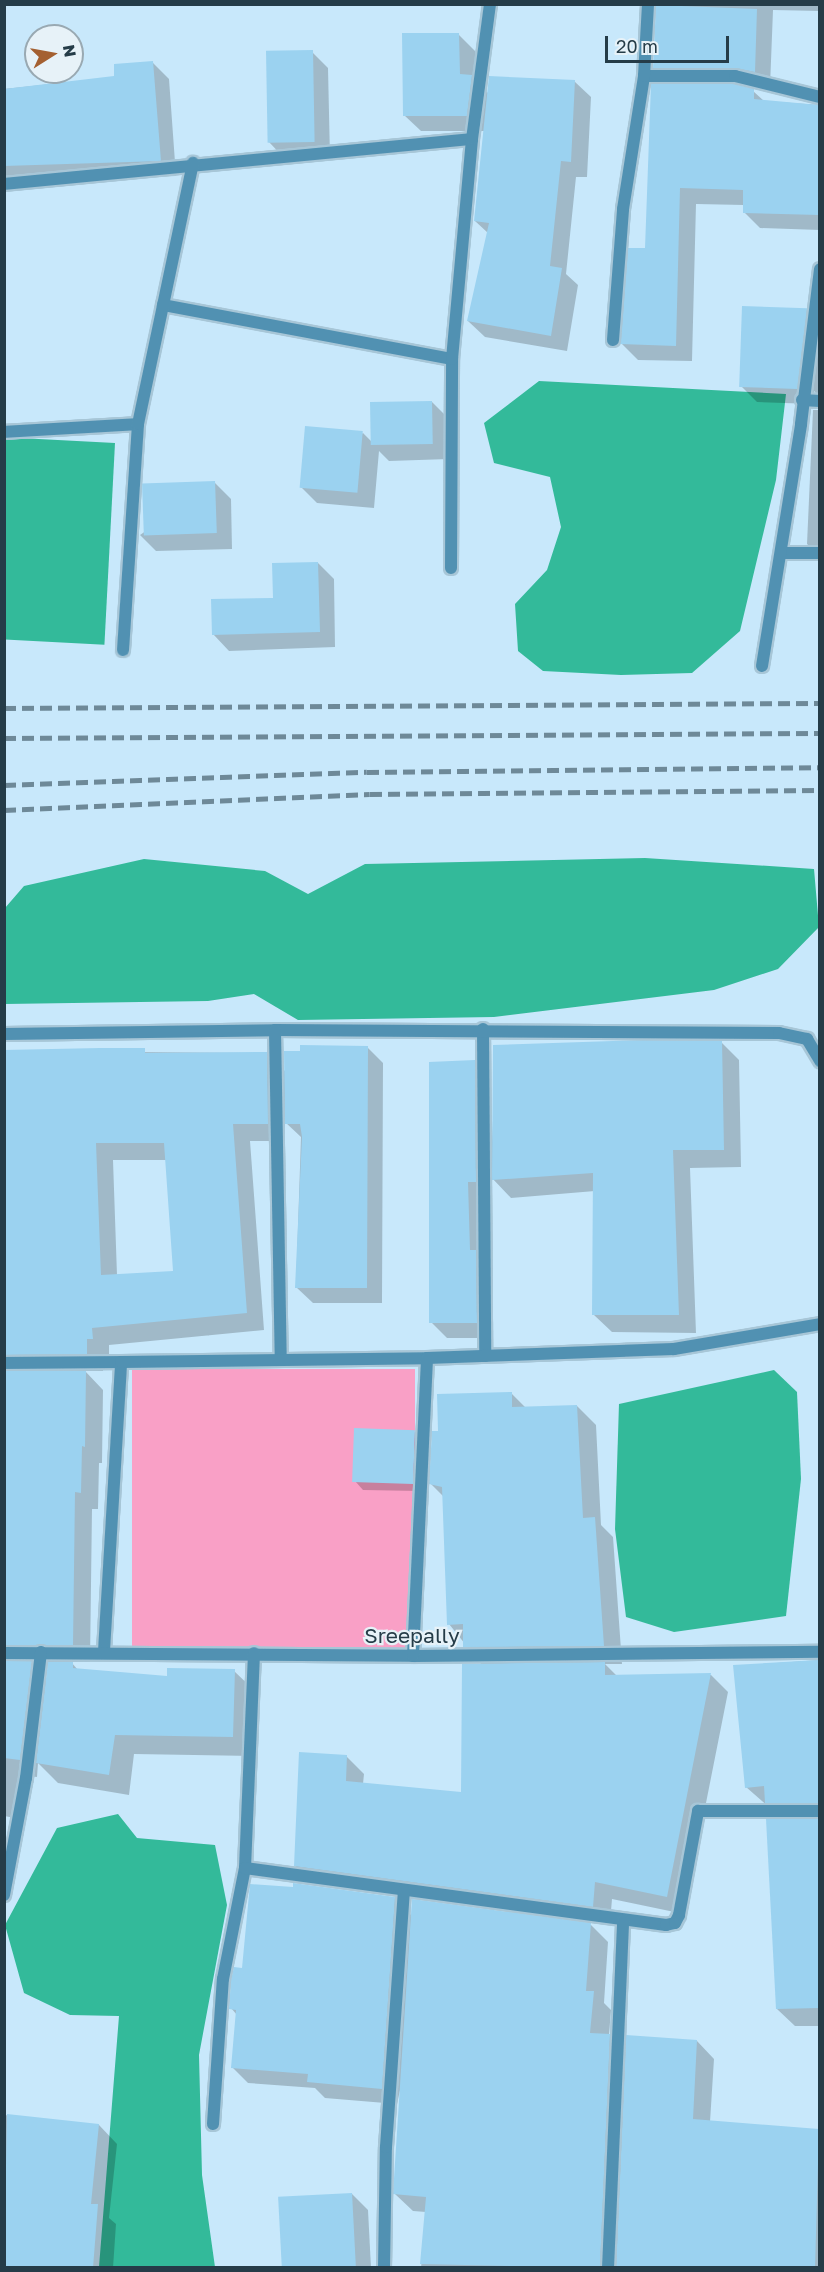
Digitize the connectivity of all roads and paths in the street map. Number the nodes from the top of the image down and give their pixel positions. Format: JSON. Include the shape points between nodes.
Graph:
{"nodes":[{"id":1,"x":490,"y":4,"type":"edge"},
{"id":2,"x":648,"y":4,"type":"edge"},
{"id":3,"x":644,"y":76,"type":"junction"},
{"id":4,"x":819,"y":97,"type":"edge"},
{"id":5,"x":472,"y":139,"type":"junction"},
{"id":6,"x":194,"y":163,"type":"junction"},
{"id":7,"x":4,"y":184,"type":"edge"},
{"id":8,"x":819,"y":269,"type":"edge"},
{"id":9,"x":818,"y":299,"type":"edge"},
{"id":10,"x":163,"y":305,"type":"junction"},
{"id":11,"x":613,"y":340,"type":"dead end"},
{"id":12,"x":452,"y":359,"type":"junction"},
{"id":13,"x":802,"y":400,"type":"junction"},
{"id":14,"x":819,"y":401,"type":"edge"},
{"id":15,"x":138,"y":424,"type":"junction"},
{"id":16,"x":4,"y":432,"type":"edge"},
{"id":17,"x":781,"y":553,"type":"junction"},
{"id":18,"x":819,"y":553,"type":"edge"},
{"id":19,"x":451,"y":568,"type":"dead end"},
{"id":20,"x":123,"y":650,"type":"dead end"},
{"id":21,"x":762,"y":666,"type":"dead end"},
{"id":22,"x":483,"y":1029,"type":"junction"},
{"id":23,"x":275,"y":1030,"type":"junction"},
{"id":24,"x":4,"y":1034,"type":"edge"},
{"id":25,"x":819,"y":1061,"type":"edge"},
{"id":26,"x":819,"y":1324,"type":"edge"},
{"id":27,"x":484,"y":1356,"type":"junction"},
{"id":28,"x":427,"y":1359,"type":"junction"},
{"id":29,"x":281,"y":1360,"type":"junction"},
{"id":30,"x":121,"y":1362,"type":"junction"},
{"id":31,"x":4,"y":1363,"type":"edge"},
{"id":32,"x":104,"y":1651,"type":"junction"},
{"id":33,"x":41,"y":1652,"type":"junction"},
{"id":34,"x":819,"y":1652,"type":"edge"},
{"id":35,"x":4,"y":1653,"type":"edge"},
{"id":36,"x":254,"y":1653,"type":"junction"},
{"id":37,"x":413,"y":1656,"type":"junction"},
{"id":38,"x":819,"y":1811,"type":"edge"},
{"id":39,"x":245,"y":1868,"type":"junction"},
{"id":40,"x":404,"y":1892,"type":"junction"},
{"id":41,"x":4,"y":1895,"type":"edge"},
{"id":42,"x":623,"y":1920,"type":"junction"},
{"id":43,"x":213,"y":2124,"type":"dead end"},
{"id":44,"x":384,"y":2268,"type":"edge"},
{"id":45,"x":608,"y":2268,"type":"edge"}],
"edges":[{"from":1,"to":5,"type":"street"},
{"from":2,"to":3,"type":"street"},
{"from":3,"to":4,"type":"street","via":[[735,76]]},
{"from":3,"to":11,"type":"street","via":[[623,209]]},
{"from":5,"to":6,"type":"street"},
{"from":5,"to":12,"type":"street"},
{"from":6,"to":7,"type":"street"},
{"from":6,"to":10,"type":"street"},
{"from":8,"to":9,"type":"street"},
{"from":9,"to":13,"type":"street"},
{"from":10,"to":12,"type":"street"},
{"from":10,"to":15,"type":"street"},
{"from":12,"to":19,"type":"street"},
{"from":13,"to":14,"type":"street"},
{"from":13,"to":17,"type":"street"},
{"from":15,"to":16,"type":"street"},
{"from":15,"to":20,"type":"street"},
{"from":17,"to":18,"type":"street"},
{"from":17,"to":21,"type":"street"},
{"from":22,"to":23,"type":"street"},
{"from":22,"to":25,"type":"street","via":[[779,1033],[807,1039]]},
{"from":22,"to":27,"type":"street"},
{"from":23,"to":24,"type":"street"},
{"from":23,"to":29,"type":"street"},
{"from":26,"to":27,"type":"street","via":[[674,1349]]},
{"from":27,"to":28,"type":"street"},
{"from":28,"to":29,"type":"street"},
{"from":28,"to":37,"type":"street"},
{"from":29,"to":30,"type":"street"},
{"from":30,"to":31,"type":"street"},
{"from":30,"to":32,"type":"street"},
{"from":32,"to":33,"type":"street","name":"Sreepally"},
{"from":32,"to":36,"type":"street","name":"Sreepally"},
{"from":33,"to":35,"type":"street","name":"Sreepally"},
{"from":33,"to":41,"type":"street","via":[[26,1778]]},
{"from":34,"to":37,"type":"street","name":"Sreepally"},
{"from":36,"to":37,"type":"street","name":"Sreepally"},
{"from":36,"to":39,"type":"street"},
{"from":38,"to":42,"type":"street","via":[[698,1811],[675,1923]]},
{"from":39,"to":40,"type":"street"},
{"from":39,"to":43,"type":"street","via":[[223,1979]]},
{"from":40,"to":42,"type":"street"},
{"from":40,"to":44,"type":"street","via":[[386,2147]]},
{"from":42,"to":45,"type":"street"}]}
